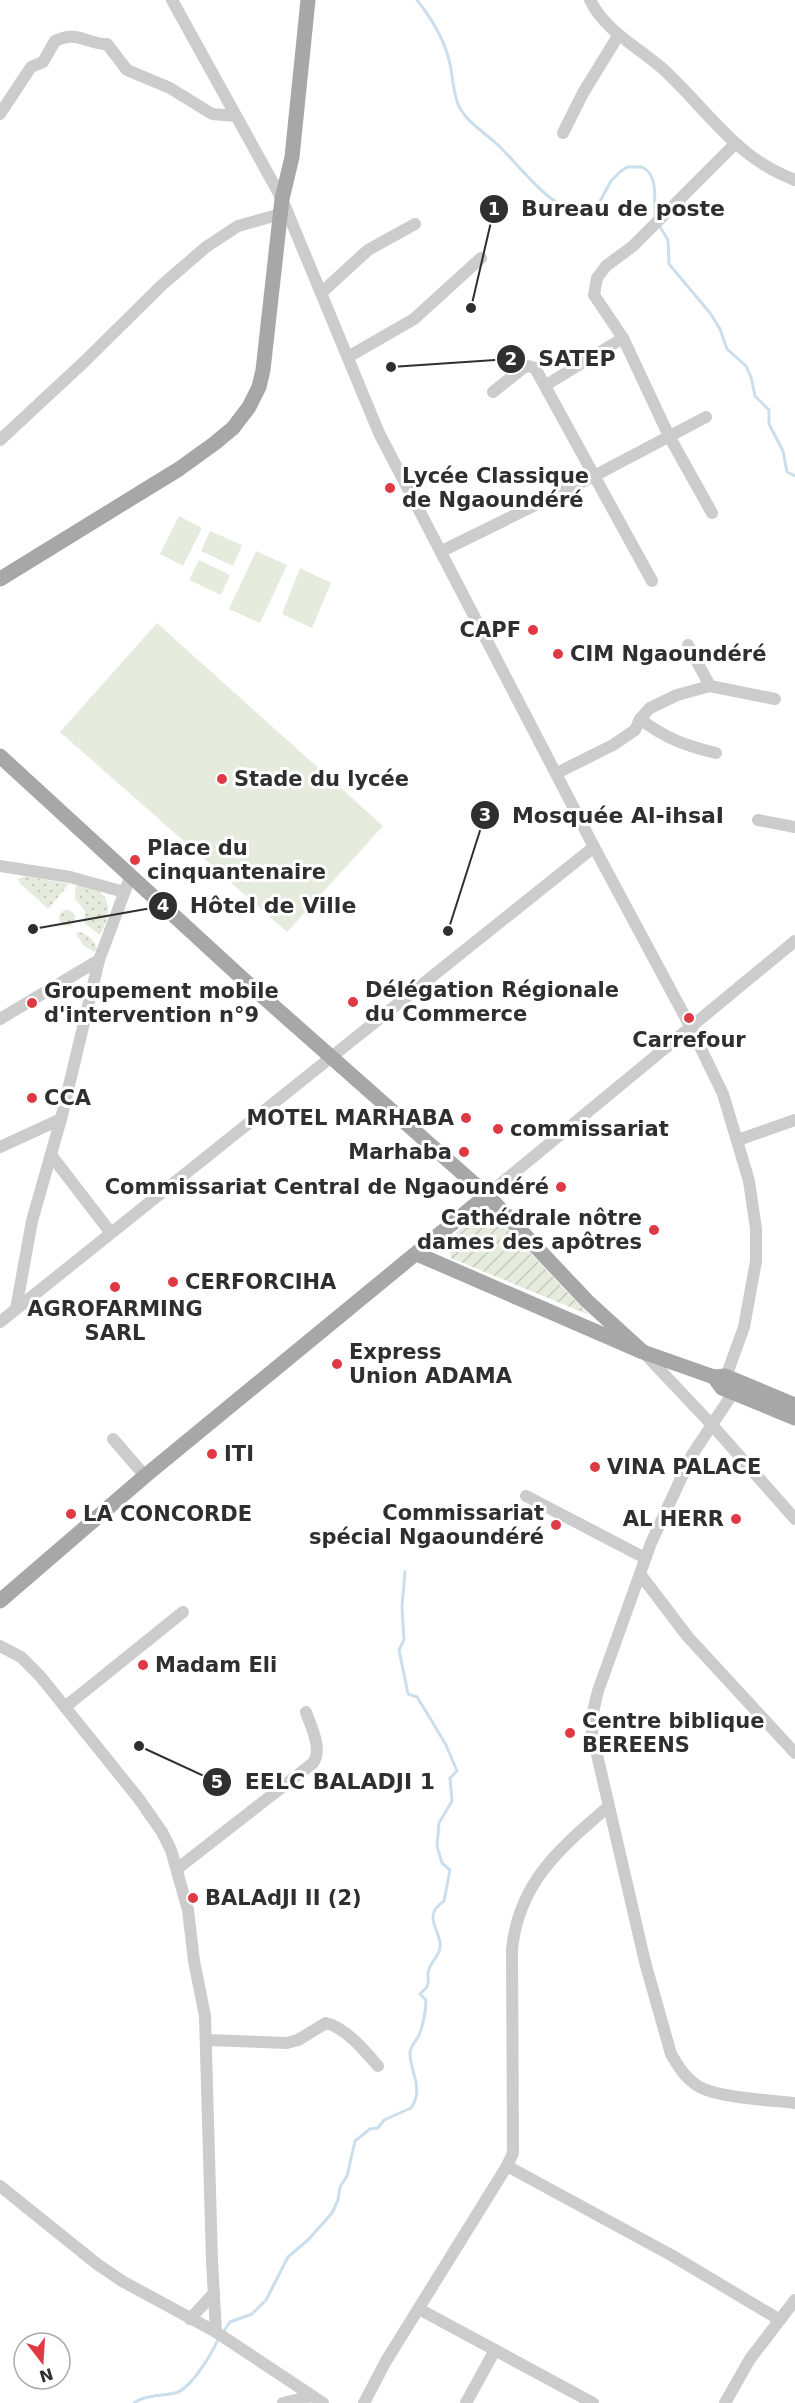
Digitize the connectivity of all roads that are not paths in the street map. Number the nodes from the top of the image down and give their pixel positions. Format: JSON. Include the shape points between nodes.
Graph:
{"nodes":[{"id":1,"x":172,"y":0,"type":"edge"},
{"id":2,"x":308,"y":0,"type":"edge"},
{"id":3,"x":590,"y":0,"type":"edge"},
{"id":4,"x":618,"y":36,"type":"junction"},
{"id":5,"x":0,"y":114,"type":"edge"},
{"id":6,"x":236,"y":116,"type":"junction"},
{"id":7,"x":563,"y":133,"type":"dead end"},
{"id":8,"x":735,"y":144,"type":"junction"},
{"id":9,"x":795,"y":180,"type":"edge"},
{"id":10,"x":281,"y":206,"type":"junction"},
{"id":11,"x":415,"y":224,"type":"dead end"},
{"id":12,"x":481,"y":258,"type":"dead end"},
{"id":13,"x":321,"y":293,"type":"junction"},
{"id":14,"x":623,"y":338,"type":"junction"},
{"id":15,"x":348,"y":357,"type":"junction"},
{"id":16,"x":546,"y":385,"type":"junction"},
{"id":17,"x":493,"y":392,"type":"dead end"},
{"id":18,"x":706,"y":417,"type":"dead end"},
{"id":19,"x":669,"y":436,"type":"junction"},
{"id":20,"x":0,"y":440,"type":"edge"},
{"id":21,"x":594,"y":476,"type":"junction"},
{"id":22,"x":712,"y":513,"type":"dead end"},
{"id":23,"x":442,"y":551,"type":"junction"},
{"id":24,"x":0,"y":579,"type":"edge"},
{"id":25,"x":652,"y":581,"type":"dead end"},
{"id":26,"x":688,"y":645,"type":"dead end"},
{"id":27,"x":710,"y":686,"type":"junction"},
{"id":28,"x":775,"y":699,"type":"dead end"},
{"id":29,"x":640,"y":719,"type":"junction"},
{"id":30,"x":716,"y":753,"type":"dead end"},
{"id":31,"x":0,"y":756,"type":"edge"},
{"id":32,"x":557,"y":773,"type":"junction"},
{"id":33,"x":758,"y":820,"type":"dead end"},
{"id":34,"x":795,"y":827,"type":"edge"},
{"id":35,"x":594,"y":847,"type":"junction"},
{"id":36,"x":0,"y":866,"type":"edge"},
{"id":37,"x":131,"y":875,"type":"junction"},
{"id":38,"x":124,"y":892,"type":"junction"},
{"id":39,"x":795,"y":941,"type":"edge"},
{"id":40,"x":99,"y":960,"type":"junction"},
{"id":41,"x":0,"y":1018,"type":"edge"},
{"id":42,"x":690,"y":1026,"type":"junction"},
{"id":43,"x":331,"y":1058,"type":"junction"},
{"id":44,"x":60,"y":1119,"type":"junction"},
{"id":45,"x":795,"y":1120,"type":"edge"},
{"id":46,"x":738,"y":1140,"type":"junction"},
{"id":47,"x":0,"y":1147,"type":"edge"},
{"id":48,"x":51,"y":1155,"type":"junction"},
{"id":49,"x":487,"y":1195,"type":"junction"},
{"id":50,"x":111,"y":1233,"type":"junction"},
{"id":51,"x":417,"y":1254,"type":"junction"},
{"id":52,"x":16,"y":1309,"type":"junction"},
{"id":53,"x":0,"y":1322,"type":"edge"},
{"id":54,"x":643,"y":1352,"type":"junction"},
{"id":55,"x":723,"y":1384,"type":"junction"},
{"id":56,"x":795,"y":1405,"type":"edge"},
{"id":57,"x":795,"y":1418,"type":"edge"},
{"id":58,"x":713,"y":1426,"type":"junction"},
{"id":59,"x":113,"y":1440,"type":"dead end"},
{"id":60,"x":145,"y":1476,"type":"junction"},
{"id":61,"x":526,"y":1496,"type":"dead end"},
{"id":62,"x":795,"y":1519,"type":"edge"},
{"id":63,"x":645,"y":1558,"type":"junction"},
{"id":64,"x":640,"y":1574,"type":"junction"},
{"id":65,"x":0,"y":1601,"type":"edge"},
{"id":66,"x":183,"y":1612,"type":"dead end"},
{"id":67,"x":0,"y":1646,"type":"edge"},
{"id":68,"x":65,"y":1707,"type":"junction"},
{"id":69,"x":306,"y":1712,"type":"dead end"},
{"id":70,"x":792,"y":1745,"type":"edge"},
{"id":71,"x":609,"y":1807,"type":"junction"},
{"id":72,"x":177,"y":1869,"type":"junction"},
{"id":73,"x":207,"y":2040,"type":"junction"},
{"id":74,"x":378,"y":2066,"type":"dead end"},
{"id":75,"x":795,"y":2103,"type":"edge"},
{"id":76,"x":507,"y":2166,"type":"junction"},
{"id":77,"x":0,"y":2186,"type":"edge"},
{"id":78,"x":214,"y":2293,"type":"junction"},
{"id":79,"x":795,"y":2300,"type":"edge"},
{"id":80,"x":419,"y":2309,"type":"junction"},
{"id":81,"x":190,"y":2319,"type":"junction"},
{"id":82,"x":780,"y":2320,"type":"junction"},
{"id":83,"x":220,"y":2335,"type":"junction"},
{"id":84,"x":495,"y":2350,"type":"junction"},
{"id":85,"x":312,"y":2396,"type":"junction"},
{"id":86,"x":587,"y":2401,"type":"edge"},
{"id":87,"x":283,"y":2403,"type":"edge"},
{"id":88,"x":324,"y":2403,"type":"edge"},
{"id":89,"x":364,"y":2403,"type":"edge"},
{"id":90,"x":466,"y":2403,"type":"edge"},
{"id":91,"x":725,"y":2403,"type":"edge"}],
"edges":[{"from":1,"to":6,"type":"street"},
{"from":2,"to":10,"type":"main road","via":[[292,157]]},
{"from":3,"to":4,"type":"street","via":[[596,13]]},
{"from":4,"to":7,"type":"street"},
{"from":4,"to":8,"type":"street","via":[[662,68]]},
{"from":5,"to":6,"type":"street","via":[[31,67],[43,62],[55,41],[75,36],[107,44],[127,70],[170,88],[212,114]]},
{"from":6,"to":10,"type":"street"},
{"from":8,"to":9,"type":"street"},
{"from":8,"to":14,"type":"street","via":[[597,278],[594,295]]},
{"from":10,"to":13,"type":"street"},
{"from":10,"to":20,"type":"street","via":[[238,226],[206,247]]},
{"from":10,"to":24,"type":"main road","via":[[263,370],[249,407],[233,428],[179,469]]},
{"from":11,"to":13,"type":"street","via":[[368,250]]},
{"from":12,"to":15,"type":"street","via":[[414,319]]},
{"from":13,"to":15,"type":"street"},
{"from":14,"to":16,"type":"street"},
{"from":14,"to":19,"type":"street"},
{"from":15,"to":23,"type":"street","via":[[379,433]]},
{"from":16,"to":17,"type":"street","via":[[535,368],[528,366]]},
{"from":16,"to":21,"type":"street"},
{"from":18,"to":19,"type":"street"},
{"from":19,"to":21,"type":"street"},
{"from":19,"to":22,"type":"street"},
{"from":21,"to":23,"type":"street"},
{"from":21,"to":25,"type":"street"},
{"from":23,"to":32,"type":"street"},
{"from":26,"to":27,"type":"street"},
{"from":27,"to":28,"type":"street"},
{"from":27,"to":29,"type":"street","via":[[677,695],[650,708]]},
{"from":29,"to":30,"type":"street","via":[[664,736]]},
{"from":29,"to":32,"type":"street","via":[[635,730],[613,745]]},
{"from":31,"to":37,"type":"main road"},
{"from":32,"to":35,"type":"street"},
{"from":33,"to":34,"type":"street"},
{"from":35,"to":42,"type":"street"},
{"from":35,"to":43,"type":"street"},
{"from":36,"to":38,"type":"street","via":[[69,877]]},
{"from":37,"to":38,"type":"street"},
{"from":37,"to":43,"type":"main road"},
{"from":38,"to":40,"type":"street"},
{"from":39,"to":42,"type":"street"},
{"from":40,"to":41,"type":"street"},
{"from":40,"to":44,"type":"street"},
{"from":42,"to":46,"type":"street","via":[[723,1094]]},
{"from":42,"to":49,"type":"street"},
{"from":43,"to":49,"type":"main road"},
{"from":43,"to":50,"type":"street"},
{"from":44,"to":47,"type":"street"},
{"from":44,"to":48,"type":"street"},
{"from":45,"to":46,"type":"street"},
{"from":46,"to":55,"type":"street","via":[[749,1181],[756,1261],[744,1327]]},
{"from":48,"to":50,"type":"street"},
{"from":48,"to":52,"type":"street","via":[[32,1221]]},
{"from":49,"to":51,"type":"main road"},
{"from":49,"to":54,"type":"main road","via":[[587,1301]]},
{"from":50,"to":52,"type":"street"},
{"from":51,"to":54,"type":"main road"},
{"from":51,"to":60,"type":"main road"},
{"from":52,"to":53,"type":"street"},
{"from":54,"to":55,"type":"main road"},
{"from":54,"to":58,"type":"street"},
{"from":55,"to":56,"type":"main road"},
{"from":55,"to":57,"type":"main road"},
{"from":55,"to":58,"type":"street"},
{"from":58,"to":62,"type":"street"},
{"from":58,"to":63,"type":"street","via":[[692,1455]]},
{"from":59,"to":60,"type":"street"},
{"from":60,"to":65,"type":"main road"},
{"from":61,"to":63,"type":"street"},
{"from":63,"to":64,"type":"street"},
{"from":64,"to":70,"type":"street","via":[[688,1637]]},
{"from":64,"to":71,"type":"street","via":[[592,1716],[592,1733]]},
{"from":66,"to":68,"type":"street"},
{"from":67,"to":68,"type":"street","via":[[21,1657]]},
{"from":68,"to":72,"type":"street","via":[[162,1832]]},
{"from":69,"to":72,"type":"street","via":[[318,1757]]},
{"from":71,"to":75,"type":"street","via":[[645,1962],[671,2054],[679,2067],[698,2086],[712,2092]]},
{"from":71,"to":76,"type":"street","via":[[550,1861],[533,1884],[518,1916],[512,1949],[514,2137]]},
{"from":72,"to":73,"type":"street","via":[[188,1910]]},
{"from":73,"to":74,"type":"street","via":[[287,2043],[326,2023],[361,2047]]},
{"from":73,"to":78,"type":"street"},
{"from":76,"to":80,"type":"street"},
{"from":76,"to":82,"type":"street","via":[[671,2255]]},
{"from":77,"to":81,"type":"street","via":[[97,2264]]},
{"from":78,"to":81,"type":"street"},
{"from":78,"to":83,"type":"street"},
{"from":79,"to":82,"type":"street"},
{"from":80,"to":84,"type":"street"},
{"from":80,"to":89,"type":"street"},
{"from":81,"to":83,"type":"street"},
{"from":82,"to":91,"type":"street","via":[[750,2359]]},
{"from":83,"to":85,"type":"street"},
{"from":84,"to":86,"type":"street"},
{"from":84,"to":90,"type":"street"},
{"from":85,"to":87,"type":"street"},
{"from":85,"to":88,"type":"street"}]}
